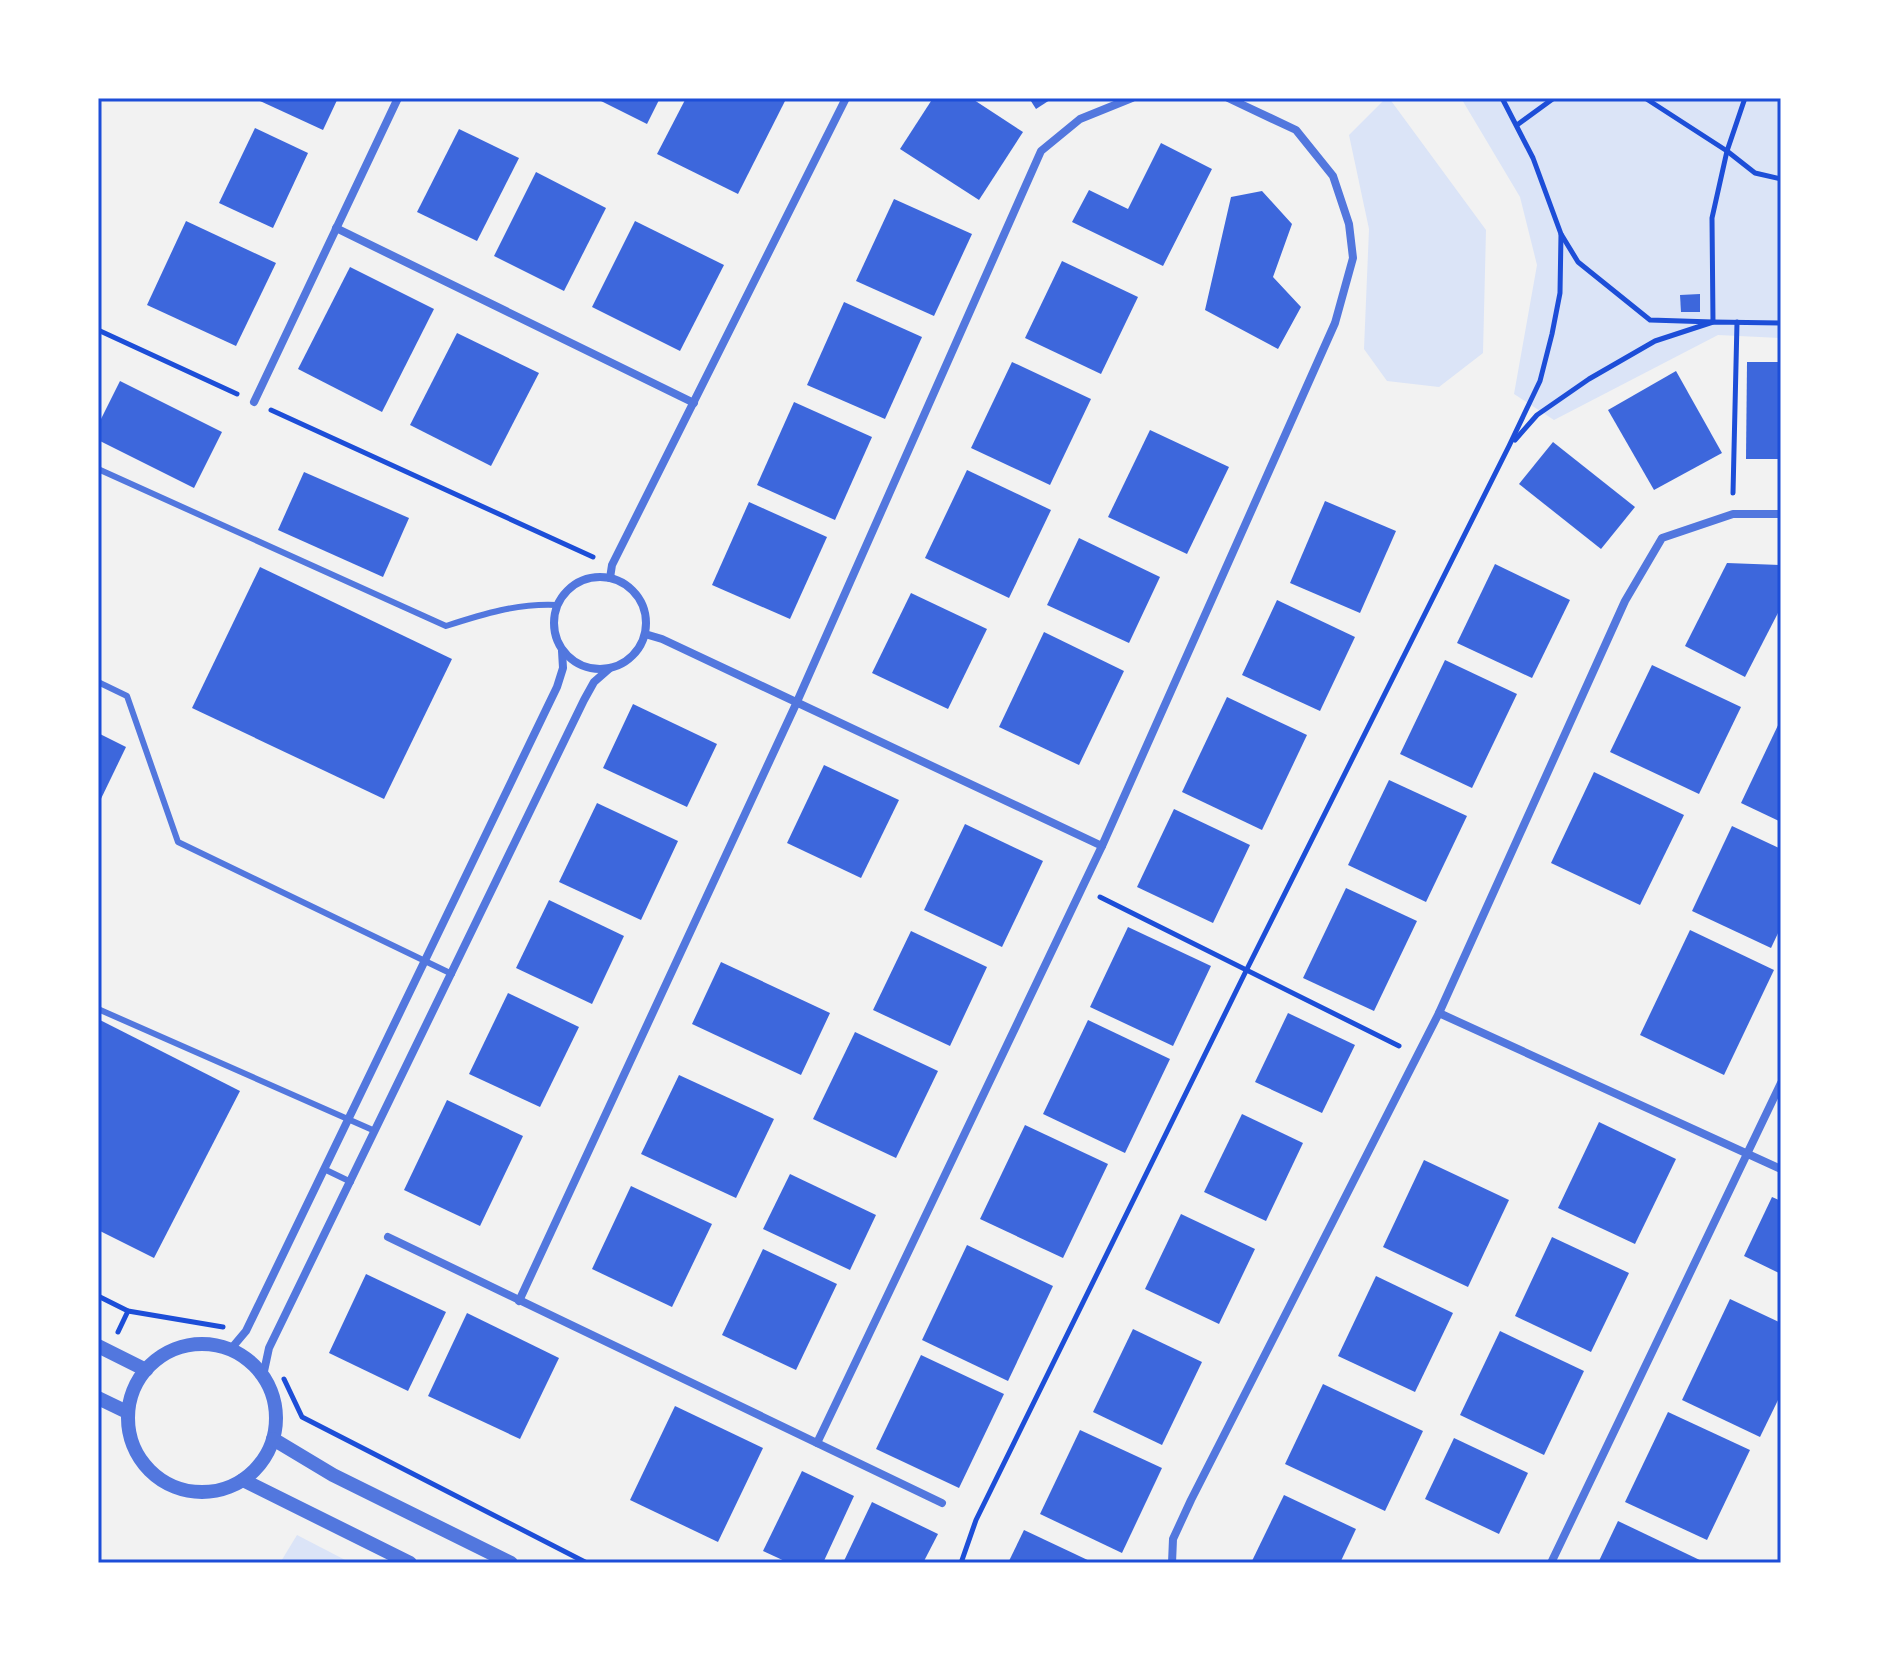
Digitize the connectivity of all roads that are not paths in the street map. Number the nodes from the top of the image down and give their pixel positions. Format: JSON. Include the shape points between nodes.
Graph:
{"nodes":[{"id":1,"x":398,"y":98,"type":"edge"},
{"id":2,"x":846,"y":98,"type":"edge"},
{"id":3,"x":1132,"y":98,"type":"edge"},
{"id":4,"x":1228,"y":98,"type":"edge"},
{"id":5,"x":336,"y":228,"type":"junction"},
{"id":6,"x":254,"y":402,"type":"road end"},
{"id":7,"x":694,"y":403,"type":"junction"},
{"id":8,"x":98,"y":469,"type":"edge"},
{"id":9,"x":1781,"y":514,"type":"edge"},
{"id":10,"x":610,"y":578,"type":"junction"},
{"id":11,"x":557,"y":605,"type":"junction"},
{"id":12,"x":645,"y":634,"type":"junction"},
{"id":13,"x":562,"y":651,"type":"junction"},
{"id":14,"x":610,"y":668,"type":"junction"},
{"id":15,"x":98,"y":682,"type":"edge"},
{"id":16,"x":796,"y":704,"type":"junction"},
{"id":17,"x":1102,"y":846,"type":"junction"},
{"id":18,"x":424,"y":960,"type":"junction"},
{"id":19,"x":452,"y":974,"type":"junction"},
{"id":20,"x":98,"y":1009,"type":"edge"},
{"id":21,"x":1439,"y":1013,"type":"junction"},
{"id":22,"x":1781,"y":1083,"type":"edge"},
{"id":23,"x":348,"y":1119,"type":"junction"},
{"id":24,"x":375,"y":1131,"type":"junction"},
{"id":25,"x":1748,"y":1153,"type":"junction"},
{"id":26,"x":324,"y":1169,"type":"junction"},
{"id":27,"x":1781,"y":1169,"type":"edge"},
{"id":28,"x":351,"y":1182,"type":"junction"},
{"id":29,"x":388,"y":1237,"type":"dead end"},
{"id":30,"x":519,"y":1301,"type":"junction"},
{"id":31,"x":98,"y":1346,"type":"edge"},
{"id":32,"x":230,"y":1350,"type":"junction"},
{"id":33,"x":146,"y":1370,"type":"junction"},
{"id":34,"x":263,"y":1376,"type":"junction"},
{"id":35,"x":98,"y":1398,"type":"edge"},
{"id":36,"x":127,"y":1412,"type":"junction"},
{"id":37,"x":273,"y":1439,"type":"junction"},
{"id":38,"x":817,"y":1443,"type":"junction"},
{"id":39,"x":243,"y":1480,"type":"junction"},
{"id":40,"x":942,"y":1503,"type":"dead end"},
{"id":41,"x":410,"y":1563,"type":"edge"},
{"id":42,"x":511,"y":1563,"type":"edge"},
{"id":43,"x":1172,"y":1563,"type":"edge"},
{"id":44,"x":1551,"y":1563,"type":"edge"}],
"edges":[{"from":1,"to":5,"type":"street"},
{"from":2,"to":7,"type":"street"},
{"from":3,"to":16,"type":"street","via":[[1080,119],[1041,151]]},
{"from":4,"to":17,"type":"street","via":[[1296,130],[1333,176],[1349,224],[1353,258],[1335,323]]},
{"from":5,"to":6,"type":"street"},
{"from":5,"to":7,"type":"street"},
{"from":7,"to":10,"type":"street"},
{"from":8,"to":11,"type":"lane","via":[[446,626],[493,611]]},
{"from":9,"to":21,"type":"street","via":[[1733,514],[1662,538],[1632,588]]},
{"from":10,"to":11,"type":"street","via":[[579,582]]},
{"from":10,"to":12,"type":"street","via":[[623,583],[643,605]]},
{"from":11,"to":13,"type":"street","via":[[553,621]]},
{"from":12,"to":14,"type":"street","via":[[633,656]]},
{"from":12,"to":16,"type":"street"},
{"from":13,"to":14,"type":"street","via":[[584,666]]},
{"from":13,"to":18,"type":"street","via":[[557,687]]},
{"from":14,"to":19,"type":"street","via":[[584,700]]},
{"from":15,"to":18,"type":"lane","via":[[127,696],[178,842]]},
{"from":16,"to":17,"type":"street"},
{"from":16,"to":30,"type":"street"},
{"from":17,"to":38,"type":"street"},
{"from":18,"to":19,"type":"lane"},
{"from":18,"to":23,"type":"street"},
{"from":19,"to":24,"type":"street"},
{"from":20,"to":23,"type":"lane"},
{"from":21,"to":25,"type":"street"},
{"from":21,"to":43,"type":"street","via":[[1191,1500],[1173,1539]]},
{"from":22,"to":25,"type":"street"},
{"from":23,"to":24,"type":"lane"},
{"from":23,"to":26,"type":"street"},
{"from":24,"to":28,"type":"street"},
{"from":25,"to":27,"type":"street"},
{"from":25,"to":44,"type":"street"},
{"from":26,"to":28,"type":"lane"},
{"from":26,"to":32,"type":"street","via":[[246,1331]]},
{"from":28,"to":34,"type":"street","via":[[269,1348]]},
{"from":29,"to":30,"type":"street"},
{"from":30,"to":38,"type":"street"},
{"from":31,"to":33,"type":"street"},
{"from":32,"to":33,"type":"street","via":[[185,1347],[163,1355]]},
{"from":32,"to":34,"type":"street"},
{"from":33,"to":36,"type":"street","via":[[133,1389]]},
{"from":34,"to":37,"type":"street","via":[[273,1396]]},
{"from":35,"to":36,"type":"street"},
{"from":36,"to":39,"type":"street","via":[[138,1457],[174,1487],[221,1490]]},
{"from":37,"to":39,"type":"street"},
{"from":37,"to":42,"type":"street","via":[[333,1475]]},
{"from":38,"to":40,"type":"street"},
{"from":39,"to":41,"type":"street"}]}
